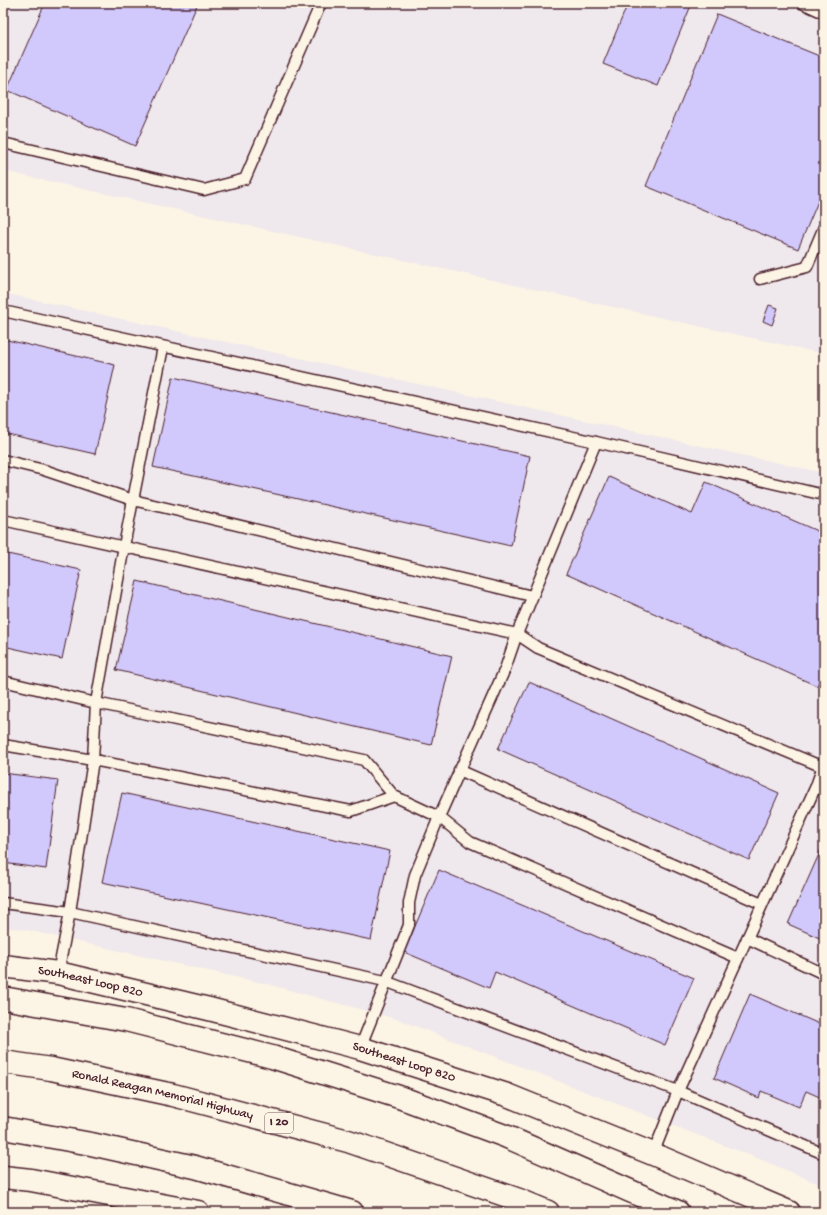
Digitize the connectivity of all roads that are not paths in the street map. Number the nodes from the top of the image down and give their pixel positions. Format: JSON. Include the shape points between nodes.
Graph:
{"nodes":[{"id":1,"x":321,"y":3,"type":"edge"},
{"id":2,"x":802,"y":3,"type":"edge"},
{"id":3,"x":824,"y":13,"type":"edge"},
{"id":4,"x":3,"y":143,"type":"edge"},
{"id":5,"x":824,"y":227,"type":"edge"},
{"id":6,"x":760,"y":280,"type":"dead end"},
{"id":7,"x":3,"y":311,"type":"edge"},
{"id":8,"x":163,"y":347,"type":"junction"},
{"id":9,"x":596,"y":442,"type":"junction"},
{"id":10,"x":3,"y":460,"type":"edge"},
{"id":11,"x":824,"y":495,"type":"edge"},
{"id":12,"x":133,"y":500,"type":"junction"},
{"id":13,"x":3,"y":520,"type":"edge"},
{"id":14,"x":124,"y":546,"type":"junction"},
{"id":15,"x":532,"y":596,"type":"junction"},
{"id":16,"x":517,"y":634,"type":"junction"},
{"id":17,"x":3,"y":681,"type":"edge"},
{"id":18,"x":96,"y":703,"type":"junction"},
{"id":19,"x":3,"y":745,"type":"edge"},
{"id":20,"x":93,"y":760,"type":"junction"},
{"id":21,"x":823,"y":765,"type":"edge"},
{"id":22,"x":459,"y":770,"type":"junction"},
{"id":23,"x":820,"y":788,"type":"edge"},
{"id":24,"x":394,"y":796,"type":"junction"},
{"id":25,"x":439,"y":817,"type":"junction"},
{"id":26,"x":3,"y":903,"type":"edge"},
{"id":27,"x":762,"y":904,"type":"junction"},
{"id":28,"x":70,"y":912,"type":"junction"},
{"id":29,"x":747,"y":938,"type":"junction"},
{"id":30,"x":738,"y":958,"type":"junction"},
{"id":31,"x":3,"y":966,"type":"edge"},
{"id":32,"x":58,"y":973,"type":"junction"},
{"id":33,"x":824,"y":974,"type":"edge"},
{"id":34,"x":385,"y":981,"type":"junction"},
{"id":35,"x":3,"y":998,"type":"edge"},
{"id":36,"x":360,"y":1048,"type":"junction"},
{"id":37,"x":3,"y":1062,"type":"edge"},
{"id":38,"x":678,"y":1091,"type":"junction"},
{"id":39,"x":3,"y":1128,"type":"edge"},
{"id":40,"x":653,"y":1154,"type":"junction"},
{"id":41,"x":824,"y":1154,"type":"edge"},
{"id":42,"x":3,"y":1177,"type":"edge"},
{"id":43,"x":198,"y":1212,"type":"edge"},
{"id":44,"x":352,"y":1212,"type":"edge"},
{"id":45,"x":548,"y":1212,"type":"edge"},
{"id":46,"x":678,"y":1212,"type":"edge"},
{"id":47,"x":789,"y":1212,"type":"edge"}],
"edges":[{"from":1,"to":4,"type":"lane","via":[[245,179],[204,190]]},
{"from":2,"to":3,"type":"lane"},
{"from":5,"to":6,"type":"lane","via":[[806,267]]},
{"from":7,"to":8,"type":"lane"},
{"from":8,"to":9,"type":"lane"},
{"from":8,"to":12,"type":"lane"},
{"from":9,"to":11,"type":"lane"},
{"from":9,"to":15,"type":"lane"},
{"from":10,"to":12,"type":"lane","via":[[44,470]]},
{"from":12,"to":14,"type":"lane"},
{"from":12,"to":15,"type":"lane"},
{"from":13,"to":14,"type":"lane"},
{"from":14,"to":16,"type":"lane"},
{"from":14,"to":18,"type":"lane"},
{"from":15,"to":16,"type":"lane"},
{"from":16,"to":21,"type":"lane","via":[[538,648]]},
{"from":16,"to":22,"type":"lane","via":[[505,669]]},
{"from":17,"to":18,"type":"lane"},
{"from":18,"to":20,"type":"lane"},
{"from":18,"to":24,"type":"lane","via":[[364,760]]},
{"from":19,"to":20,"type":"lane"},
{"from":20,"to":24,"type":"lane","via":[[351,812]]},
{"from":20,"to":28,"type":"lane"},
{"from":21,"to":23,"type":"lane"},
{"from":22,"to":25,"type":"lane"},
{"from":22,"to":27,"type":"lane"},
{"from":23,"to":27,"type":"lane"},
{"from":24,"to":25,"type":"lane"},
{"from":25,"to":30,"type":"lane","via":[[470,842]]},
{"from":25,"to":34,"type":"lane","via":[[415,875],[409,903],[409,925]]},
{"from":26,"to":28,"type":"lane"},
{"from":27,"to":29,"type":"lane"},
{"from":28,"to":32,"type":"lane"},
{"from":28,"to":34,"type":"lane"},
{"from":29,"to":30,"type":"lane"},
{"from":29,"to":33,"type":"lane"},
{"from":30,"to":38,"type":"lane"},
{"from":31,"to":32,"type":"main road","name":"Southeast Loop 820"},
{"from":32,"to":36,"type":"main road","name":"Southeast Loop 820"},
{"from":34,"to":36,"type":"lane"},
{"from":34,"to":38,"type":"lane"},
{"from":35,"to":46,"type":"main road","via":[[142,1024],[272,1057],[392,1094],[505,1136]]},
{"from":36,"to":40,"type":"main road","name":"Southeast Loop 820","via":[[507,1095]]},
{"from":37,"to":45,"type":"main road","name":"Ronald Reagan Memorial Highway","number":"I 20","via":[[173,1096],[348,1141]]},
{"from":38,"to":40,"type":"lane"},
{"from":38,"to":41,"type":"lane"},
{"from":39,"to":44,"type":"main road","via":[[195,1167]]},
{"from":40,"to":47,"type":"main road","name":"Southeast Loop 820"},
{"from":42,"to":43,"type":"main road"}]}
